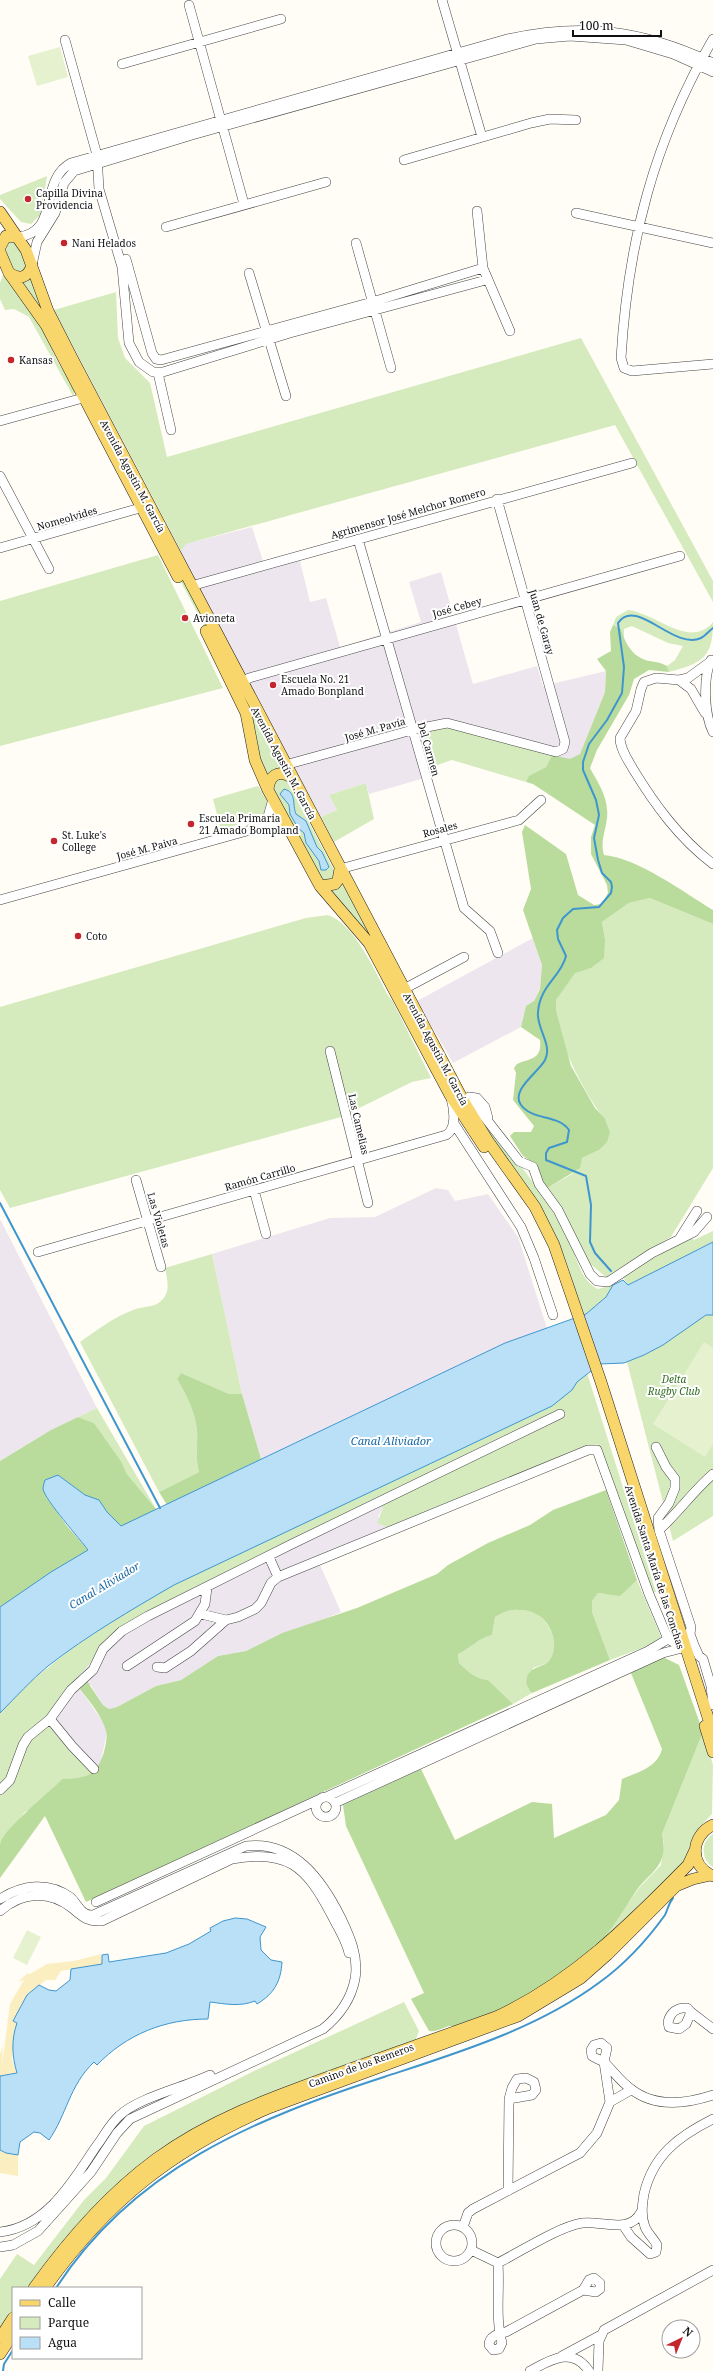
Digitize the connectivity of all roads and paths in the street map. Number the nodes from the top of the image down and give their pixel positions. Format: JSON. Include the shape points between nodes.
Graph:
{"nodes":[{"id":1,"x":442,"y":0,"type":"edge"},
{"id":2,"x":189,"y":5,"type":"dead end"},
{"id":3,"x":281,"y":19,"type":"dead end"},
{"id":4,"x":65,"y":40,"type":"dead end"},
{"id":5,"x":713,"y":40,"type":"edge"},
{"id":6,"x":199,"y":42,"type":"junction"},
{"id":7,"x":458,"y":56,"type":"junction"},
{"id":8,"x":700,"y":62,"type":"junction"},
{"id":9,"x":713,"y":63,"type":"edge"},
{"id":10,"x":122,"y":64,"type":"dead end"},
{"id":11,"x":713,"y":72,"type":"edge"},
{"id":12,"x":576,"y":120,"type":"dead end"},
{"id":13,"x":221,"y":124,"type":"junction"},
{"id":14,"x":482,"y":137,"type":"junction"},
{"id":15,"x":98,"y":159,"type":"junction"},
{"id":16,"x":404,"y":160,"type":"dead end"},
{"id":17,"x":54,"y":182,"type":"junction"},
{"id":18,"x":326,"y":182,"type":"dead end"},
{"id":19,"x":63,"y":186,"type":"junction"},
{"id":20,"x":244,"y":204,"type":"junction"},
{"id":21,"x":477,"y":211,"type":"dead end"},
{"id":22,"x":0,"y":212,"type":"edge"},
{"id":23,"x":576,"y":213,"type":"dead end"},
{"id":24,"x":44,"y":225,"type":"junction"},
{"id":25,"x":166,"y":227,"type":"dead end"},
{"id":26,"x":638,"y":227,"type":"junction"},
{"id":27,"x":18,"y":237,"type":"junction"},
{"id":28,"x":356,"y":243,"type":"dead end"},
{"id":29,"x":713,"y":243,"type":"edge"},
{"id":30,"x":0,"y":247,"type":"edge"},
{"id":31,"x":0,"y":252,"type":"edge"},
{"id":32,"x":32,"y":265,"type":"junction"},
{"id":33,"x":482,"y":268,"type":"junction"},
{"id":34,"x":9,"y":273,"type":"junction"},
{"id":35,"x":249,"y":273,"type":"dead end"},
{"id":36,"x":486,"y":280,"type":"junction"},
{"id":37,"x":128,"y":285,"type":"junction"},
{"id":38,"x":373,"y":305,"type":"junction"},
{"id":39,"x":510,"y":331,"type":"dead end"},
{"id":40,"x":267,"y":335,"type":"junction"},
{"id":41,"x":153,"y":357,"type":"junction"},
{"id":42,"x":165,"y":359,"type":"junction"},
{"id":43,"x":713,"y":364,"type":"edge"},
{"id":44,"x":143,"y":365,"type":"junction"},
{"id":45,"x":391,"y":368,"type":"dead end"},
{"id":46,"x":168,"y":370,"type":"junction"},
{"id":47,"x":158,"y":373,"type":"junction"},
{"id":48,"x":286,"y":396,"type":"dead end"},
{"id":49,"x":82,"y":398,"type":"junction"},
{"id":50,"x":0,"y":422,"type":"edge"},
{"id":51,"x":171,"y":430,"type":"dead end"},
{"id":52,"x":632,"y":463,"type":"dead end"},
{"id":53,"x":0,"y":476,"type":"edge"},
{"id":54,"x":496,"y":499,"type":"junction"},
{"id":55,"x":140,"y":508,"type":"junction"},
{"id":56,"x":32,"y":539,"type":"junction"},
{"id":57,"x":358,"y":539,"type":"junction"},
{"id":58,"x":0,"y":548,"type":"edge"},
{"id":59,"x":680,"y":556,"type":"dead end"},
{"id":60,"x":49,"y":569,"type":"dead end"},
{"id":61,"x":191,"y":586,"type":"junction"},
{"id":62,"x":524,"y":599,"type":"junction"},
{"id":63,"x":386,"y":639,"type":"junction"},
{"id":64,"x":712,"y":659,"type":"edge"},
{"id":65,"x":679,"y":680,"type":"junction"},
{"id":66,"x":238,"y":686,"type":"junction"},
{"id":67,"x":706,"y":713,"type":"junction"},
{"id":68,"x":412,"y":730,"type":"junction"},
{"id":69,"x":713,"y":732,"type":"edge"},
{"id":70,"x":563,"y":749,"type":"joint"},
{"id":71,"x":285,"y":765,"type":"junction"},
{"id":72,"x":291,"y":777,"type":"junction"},
{"id":73,"x":271,"y":794,"type":"junction"},
{"id":74,"x":541,"y":800,"type":"dead end"},
{"id":75,"x":254,"y":829,"type":"junction"},
{"id":76,"x":290,"y":830,"type":"junction"},
{"id":77,"x":444,"y":839,"type":"junction"},
{"id":78,"x":713,"y":864,"type":"edge"},
{"id":79,"x":340,"y":869,"type":"junction"},
{"id":80,"x":320,"y":886,"type":"junction"},
{"id":81,"x":0,"y":900,"type":"edge"},
{"id":82,"x":498,"y":953,"type":"dead end"},
{"id":83,"x":464,"y":957,"type":"dead end"},
{"id":84,"x":404,"y":989,"type":"junction"},
{"id":85,"x":330,"y":1050,"type":"dead end"},
{"id":86,"x":450,"y":1095,"type":"junction"},
{"id":87,"x":463,"y":1100,"type":"junction"},
{"id":88,"x":453,"y":1122,"type":"junction"},
{"id":89,"x":356,"y":1161,"type":"junction"},
{"id":90,"x":136,"y":1180,"type":"dead end"},
{"id":91,"x":254,"y":1190,"type":"junction"},
{"id":92,"x":368,"y":1203,"type":"dead end"},
{"id":93,"x":147,"y":1220,"type":"junction"},
{"id":94,"x":266,"y":1234,"type":"dead end"},
{"id":95,"x":680,"y":1238,"type":"junction"},
{"id":96,"x":38,"y":1252,"type":"dead end"},
{"id":97,"x":161,"y":1267,"type":"dead end"},
{"id":98,"x":573,"y":1309,"type":"junction"},
{"id":99,"x":553,"y":1314,"type":"dead end"},
{"id":100,"x":598,"y":1383,"type":"junction"},
{"id":101,"x":560,"y":1414,"type":"dead end"},
{"id":102,"x":656,"y":1447,"type":"dead end"},
{"id":103,"x":713,"y":1474,"type":"edge"},
{"id":104,"x":659,"y":1530,"type":"junction"},
{"id":105,"x":269,"y":1557,"type":"junction"},
{"id":106,"x":278,"y":1577,"type":"junction"},
{"id":107,"x":207,"y":1588,"type":"junction"},
{"id":108,"x":201,"y":1614,"type":"junction"},
{"id":109,"x":226,"y":1620,"type":"junction"},
{"id":110,"x":680,"y":1626,"type":"junction"},
{"id":111,"x":690,"y":1634,"type":"junction"},
{"id":112,"x":668,"y":1639,"type":"junction"},
{"id":113,"x":687,"y":1646,"type":"junction"},
{"id":114,"x":127,"y":1666,"type":"dead end"},
{"id":115,"x":158,"y":1667,"type":"dead end"},
{"id":116,"x":597,"y":1679,"type":"junction"},
{"id":117,"x":713,"y":1705,"type":"edge"},
{"id":118,"x":50,"y":1719,"type":"junction"},
{"id":119,"x":479,"y":1733,"type":"junction"},
{"id":120,"x":713,"y":1733,"type":"edge"},
{"id":121,"x":713,"y":1752,"type":"edge"},
{"id":122,"x":94,"y":1769,"type":"dead end"},
{"id":123,"x":0,"y":1790,"type":"edge"},
{"id":124,"x":323,"y":1798,"type":"junction"},
{"id":125,"x":335,"y":1803,"type":"junction"},
{"id":126,"x":713,"y":1818,"type":"edge"},
{"id":127,"x":710,"y":1827,"type":"edge"},
{"id":128,"x":259,"y":1845,"type":"junction"},
{"id":129,"x":695,"y":1850,"type":"junction"},
{"id":130,"x":279,"y":1855,"type":"junction"},
{"id":131,"x":257,"y":1856,"type":"junction"},
{"id":132,"x":712,"y":1876,"type":"edge"},
{"id":133,"x":0,"y":1899,"type":"edge"},
{"id":134,"x":96,"y":1902,"type":"dead end"},
{"id":135,"x":0,"y":1911,"type":"edge"},
{"id":136,"x":691,"y":2012,"type":"dead end"},
{"id":137,"x":713,"y":2029,"type":"edge"},
{"id":138,"x":631,"y":2090,"type":"junction"},
{"id":139,"x":713,"y":2095,"type":"edge"},
{"id":140,"x":509,"y":2099,"type":"dead end"},
{"id":141,"x":610,"y":2102,"type":"junction"},
{"id":142,"x":713,"y":2119,"type":"edge"},
{"id":143,"x":508,"y":2191,"type":"junction"},
{"id":144,"x":641,"y":2212,"type":"junction"},
{"id":145,"x":623,"y":2225,"type":"junction"},
{"id":146,"x":463,"y":2227,"type":"junction"},
{"id":147,"x":3,"y":2233,"type":"edge"},
{"id":148,"x":0,"y":2243,"type":"edge"},
{"id":149,"x":11,"y":2245,"type":"junction"},
{"id":150,"x":0,"y":2247,"type":"edge"},
{"id":151,"x":471,"y":2250,"type":"junction"},
{"id":152,"x":498,"y":2263,"type":"junction"},
{"id":153,"x":713,"y":2270,"type":"edge"},
{"id":154,"x":35,"y":2287,"type":"edge"},
{"id":155,"x":46,"y":2287,"type":"edge"},
{"id":156,"x":583,"y":2290,"type":"dead end"},
{"id":157,"x":12,"y":2320,"type":"edge"},
{"id":158,"x":601,"y":2335,"type":"junction"},
{"id":159,"x":12,"y":2336,"type":"edge"},
{"id":160,"x":0,"y":2338,"type":"edge"},
{"id":161,"x":0,"y":2354,"type":"edge"},
{"id":162,"x":562,"y":2356,"type":"junction"},
{"id":163,"x":530,"y":2371,"type":"edge"},
{"id":164,"x":589,"y":2371,"type":"edge"},
{"id":165,"x":598,"y":2371,"type":"edge"}],
"edges":[{"from":1,"to":7,"type":"street"},
{"from":2,"to":6,"type":"street"},
{"from":3,"to":6,"type":"street"},
{"from":4,"to":15,"type":"street"},
{"from":5,"to":8,"type":"street"},
{"from":6,"to":10,"type":"street"},
{"from":6,"to":13,"type":"street"},
{"from":7,"to":8,"type":"street","via":[[536,39],[570,36],[626,40]]},
{"from":7,"to":13,"type":"street"},
{"from":7,"to":14,"type":"street"},
{"from":8,"to":9,"type":"street"},
{"from":8,"to":11,"type":"street"},
{"from":8,"to":26,"type":"street","via":[[660,154]]},
{"from":12,"to":14,"type":"street","via":[[543,120]]},
{"from":13,"to":15,"type":"street"},
{"from":13,"to":20,"type":"street"},
{"from":14,"to":16,"type":"street"},
{"from":15,"to":17,"type":"street","via":[[67,165]]},
{"from":15,"to":19,"type":"street","via":[[74,171]]},
{"from":15,"to":37,"type":"street","via":[[99,179],[105,188]]},
{"from":17,"to":19,"type":"street","via":[[56,190]]},
{"from":17,"to":24,"type":"street"},
{"from":18,"to":20,"type":"street"},
{"from":19,"to":24,"type":"street","via":[[55,213]]},
{"from":20,"to":25,"type":"street"},
{"from":21,"to":33,"type":"street"},
{"from":22,"to":27,"type":"main road","name":"Avenida Agustín M. García"},
{"from":23,"to":26,"type":"street"},
{"from":24,"to":27,"type":"street","via":[[30,234]]},
{"from":24,"to":32,"type":"street"},
{"from":26,"to":29,"type":"street"},
{"from":26,"to":43,"type":"street","via":[[625,302],[622,366],[632,371]]},
{"from":27,"to":30,"type":"main road","via":[[6,236]]},
{"from":27,"to":32,"type":"main road","name":"Avenida Agustín M. García"},
{"from":28,"to":38,"type":"street"},
{"from":31,"to":34,"type":"main road","name":"Avenida Agustín M. García"},
{"from":32,"to":34,"type":"main road","via":[[23,277],[15,277]]},
{"from":32,"to":61,"type":"main road","name":"Avenida Agustín M. García","via":[[53,321]]},
{"from":33,"to":36,"type":"street"},
{"from":33,"to":38,"type":"street"},
{"from":34,"to":49,"type":"main road","name":"Avenida Agustín M. García","via":[[46,325]]},
{"from":35,"to":40,"type":"street"},
{"from":36,"to":38,"type":"street"},
{"from":36,"to":39,"type":"street"},
{"from":37,"to":41,"type":"street"},
{"from":37,"to":44,"type":"street","via":[[129,343],[133,354]]},
{"from":38,"to":40,"type":"street"},
{"from":38,"to":45,"type":"street"},
{"from":40,"to":42,"type":"street"},
{"from":40,"to":46,"type":"street"},
{"from":40,"to":48,"type":"street"},
{"from":41,"to":42,"type":"street"},
{"from":41,"to":44,"type":"street"},
{"from":42,"to":46,"type":"street"},
{"from":44,"to":47,"type":"street"},
{"from":46,"to":47,"type":"street"},
{"from":47,"to":51,"type":"street"},
{"from":49,"to":50,"type":"street"},
{"from":49,"to":55,"type":"main road","name":"Avenida Agustín M. García"},
{"from":52,"to":54,"type":"street","name":"Agrimensor José Melchor Romero"},
{"from":53,"to":56,"type":"street"},
{"from":54,"to":57,"type":"street","name":"Agrimensor José Melchor Romero"},
{"from":54,"to":62,"type":"street","name":"Juan de Garay"},
{"from":55,"to":56,"type":"street","name":"Nomeolvides"},
{"from":55,"to":66,"type":"main road","name":"Avenida Agustín M. García"},
{"from":56,"to":58,"type":"street","name":"Nomeolvides"},
{"from":56,"to":60,"type":"street"},
{"from":57,"to":61,"type":"street","name":"Agrimensor José Melchor Romero"},
{"from":57,"to":63,"type":"street","name":"Del Carmen"},
{"from":59,"to":62,"type":"street","name":"José Cebey"},
{"from":61,"to":66,"type":"main road","name":"Avenida Agustín M. García"},
{"from":62,"to":63,"type":"street","name":"José Cebey"},
{"from":62,"to":70,"type":"street","name":"Juan de Garay","via":[[565,742]]},
{"from":63,"to":66,"type":"street","name":"José Cebey"},
{"from":63,"to":68,"type":"street","name":"Del Carmen"},
{"from":64,"to":65,"type":"street","via":[[696,674]]},
{"from":64,"to":67,"type":"street"},
{"from":65,"to":67,"type":"street","via":[[691,689]]},
{"from":65,"to":78,"type":"street","via":[[656,678],[644,682],[636,711],[621,734],[620,742],[659,810],[686,841]]},
{"from":66,"to":71,"type":"main road","name":"Avenida Agustín M. García"},
{"from":66,"to":73,"type":"main road","name":"Avenida Agustín M. García","via":[[250,724],[257,766]]},
{"from":67,"to":69,"type":"street"},
{"from":68,"to":70,"type":"street","name":"José M. Pavía","via":[[440,723],[453,723],[553,751]]},
{"from":68,"to":71,"type":"street","name":"José M. Pavía"},
{"from":68,"to":77,"type":"street","name":"Del Carmen"},
{"from":71,"to":72,"type":"main road","name":"Avenida Agustín M. García"},
{"from":72,"to":73,"type":"main road","via":[[284,773],[276,774],[270,779]]},
{"from":72,"to":79,"type":"main road","name":"Avenida Agustín M. García"},
{"from":73,"to":75,"type":"street","via":[[267,820]]},
{"from":73,"to":76,"type":"main road","name":"Avenida Agustín M. García"},
{"from":74,"to":77,"type":"street","name":"Rosales","via":[[519,820]]},
{"from":75,"to":76,"type":"street","name":"José M. Paiva","via":[[279,825]]},
{"from":75,"to":81,"type":"street","name":"José M. Paiva"},
{"from":76,"to":80,"type":"main road","name":"Avenida Agustín M. García"},
{"from":77,"to":79,"type":"street","name":"Rosales"},
{"from":77,"to":82,"type":"street","name":"Del Carmen","via":[[464,908],[490,931]]},
{"from":79,"to":80,"type":"main road","via":[[335,884]]},
{"from":79,"to":84,"type":"main road","name":"Avenida Agustín M. García"},
{"from":80,"to":86,"type":"main road","name":"Avenida Agustín M. García","via":[[369,943]]},
{"from":83,"to":84,"type":"street"},
{"from":84,"to":87,"type":"main road","name":"Avenida Agustín M. García"},
{"from":85,"to":89,"type":"street","name":"Las Camelias"},
{"from":86,"to":88,"type":"street"},
{"from":86,"to":98,"type":"main road","name":"Avenida Agustín M. García","via":[[535,1220]]},
{"from":87,"to":95,"type":"street","via":[[476,1106],[519,1161],[533,1167],[539,1184],[558,1210],[590,1274],[601,1283],[608,1282]]},
{"from":87,"to":98,"type":"main road","name":"Avenida Agustín M. García","via":[[544,1223]]},
{"from":88,"to":89,"type":"street","name":"Ramón Carrillo","via":[[452,1129],[446,1135]]},
{"from":88,"to":99,"type":"street","via":[[521,1227]]},
{"from":89,"to":91,"type":"street","name":"Ramón Carrillo"},
{"from":89,"to":92,"type":"street","name":"Las Camelias"},
{"from":90,"to":93,"type":"street","name":"Las Violetas"},
{"from":91,"to":93,"type":"street","name":"Ramón Carrillo"},
{"from":91,"to":94,"type":"street"},
{"from":93,"to":96,"type":"street","name":"Ramón Carrillo"},
{"from":93,"to":97,"type":"street","name":"Las Violetas"},
{"from":95,"to":95,"type":"street","via":[[694,1232],[705,1219],[696,1213]]},
{"from":98,"to":100,"type":"main road"},
{"from":100,"to":110,"type":"main road","name":"Avenida Santa María de las Conchas"},
{"from":100,"to":113,"type":"main road","name":"Avenida Santa María de las Conchas"},
{"from":101,"to":105,"type":"street"},
{"from":102,"to":104,"type":"street","via":[[675,1479],[675,1488],[669,1503],[658,1518]]},
{"from":103,"to":104,"type":"street"},
{"from":104,"to":111,"type":"street","via":[[691,1627]]},
{"from":105,"to":106,"type":"street"},
{"from":105,"to":107,"type":"street"},
{"from":106,"to":109,"type":"street","via":[[271,1583],[255,1609]]},
{"from":106,"to":112,"type":"street","via":[[588,1450],[596,1450]]},
{"from":107,"to":108,"type":"street"},
{"from":107,"to":118,"type":"street","via":[[122,1631],[103,1650],[93,1670],[71,1690]]},
{"from":108,"to":109,"type":"street"},
{"from":108,"to":114,"type":"street","via":[[195,1621]]},
{"from":109,"to":115,"type":"street","via":[[184,1656],[165,1668]]},
{"from":110,"to":111,"type":"street"},
{"from":110,"to":113,"type":"main road","name":"Avenida Santa María de las Conchas"},
{"from":111,"to":113,"type":"street"},
{"from":112,"to":113,"type":"street"},
{"from":112,"to":116,"type":"street","via":[[660,1646]]},
{"from":113,"to":116,"type":"street"},
{"from":113,"to":117,"type":"street","via":[[703,1659],[711,1686]]},
{"from":113,"to":120,"type":"main road","name":"Avenida Santa María de las Conchas"},
{"from":113,"to":121,"type":"main road","name":"Avenida Santa María de las Conchas"},
{"from":116,"to":119,"type":"street"},
{"from":118,"to":122,"type":"street"},
{"from":118,"to":123,"type":"street","via":[[28,1736],[10,1780]]},
{"from":119,"to":124,"type":"street"},
{"from":119,"to":125,"type":"street"},
{"from":124,"to":125,"type":"street","via":[[332,1799]]},
{"from":124,"to":125,"type":"street","via":[[316,1808],[319,1814],[325,1817],[334,1814]]},
{"from":124,"to":134,"type":"street"},
{"from":126,"to":127,"type":"main road"},
{"from":127,"to":129,"type":"main road","name":"Camino de los Remeros","via":[[696,1842]]},
{"from":128,"to":130,"type":"street"},
{"from":128,"to":131,"type":"street"},
{"from":128,"to":133,"type":"street","via":[[246,1846],[93,1914],[82,1912],[70,1898],[45,1886],[20,1889]]},
{"from":129,"to":132,"type":"main road","via":[[699,1865]]},
{"from":129,"to":154,"type":"main road","name":"Camino de los Remeros","via":[[688,1865],[601,1949],[576,1971],[529,2000],[496,2017],[268,2099],[214,2123],[158,2158],[94,2213]]},
{"from":130,"to":131,"type":"street"},
{"from":130,"to":147,"type":"street","via":[[298,1868],[317,1887],[346,1942],[351,1962],[350,1977],[345,1993],[336,2008],[314,2028],[201,2079],[132,2106],[118,2117],[50,2207],[31,2223]]},
{"from":130,"to":149,"type":"street","via":[[305,1865],[319,1880],[351,1938],[355,1957],[355,1978],[352,1994],[346,2004],[317,2034],[130,2119],[117,2133],[91,2172],[38,2231]]},
{"from":131,"to":135,"type":"street","via":[[232,1860],[102,1921],[90,1922],[57,1898],[40,1895],[19,1898]]},
{"from":132,"to":155,"type":"main road","name":"Camino de los Remeros","via":[[693,1879],[679,1885],[581,1978],[518,2016],[271,2107],[234,2123],[192,2146],[163,2165],[116,2204],[77,2245]]},
{"from":136,"to":137,"type":"street"},
{"from":138,"to":139,"type":"street","via":[[653,2100],[678,2104]]},
{"from":138,"to":141,"type":"street"},
{"from":138,"to":141,"type":"street","via":[[604,2062]]},
{"from":140,"to":143,"type":"street"},
{"from":141,"to":143,"type":"street","via":[[597,2133],[580,2153]]},
{"from":142,"to":144,"type":"street","via":[[676,2140],[658,2159],[649,2176]]},
{"from":143,"to":146,"type":"street","via":[[468,2213]]},
{"from":144,"to":145,"type":"street","via":[[639,2216]]},
{"from":144,"to":145,"type":"street","via":[[645,2227],[657,2245],[654,2254],[648,2254]]},
{"from":145,"to":152,"type":"street","via":[[580,2224]]},
{"from":146,"to":151,"type":"street","via":[[470,2235]]},
{"from":146,"to":151,"type":"street","via":[[452,2225],[442,2229],[436,2238],[437,2249],[443,2257],[453,2261],[464,2258]]},
{"from":147,"to":148,"type":"street"},
{"from":147,"to":149,"type":"street"},
{"from":149,"to":150,"type":"street"},
{"from":151,"to":152,"type":"street"},
{"from":152,"to":156,"type":"street","via":[[500,2334]]},
{"from":153,"to":158,"type":"street","via":[[608,2326]]},
{"from":157,"to":160,"type":"main road"},
{"from":158,"to":162,"type":"street"},
{"from":158,"to":165,"type":"street"},
{"from":159,"to":161,"type":"main road"},
{"from":162,"to":163,"type":"street","via":[[555,2357]]},
{"from":162,"to":164,"type":"street","via":[[578,2361]]}]}
